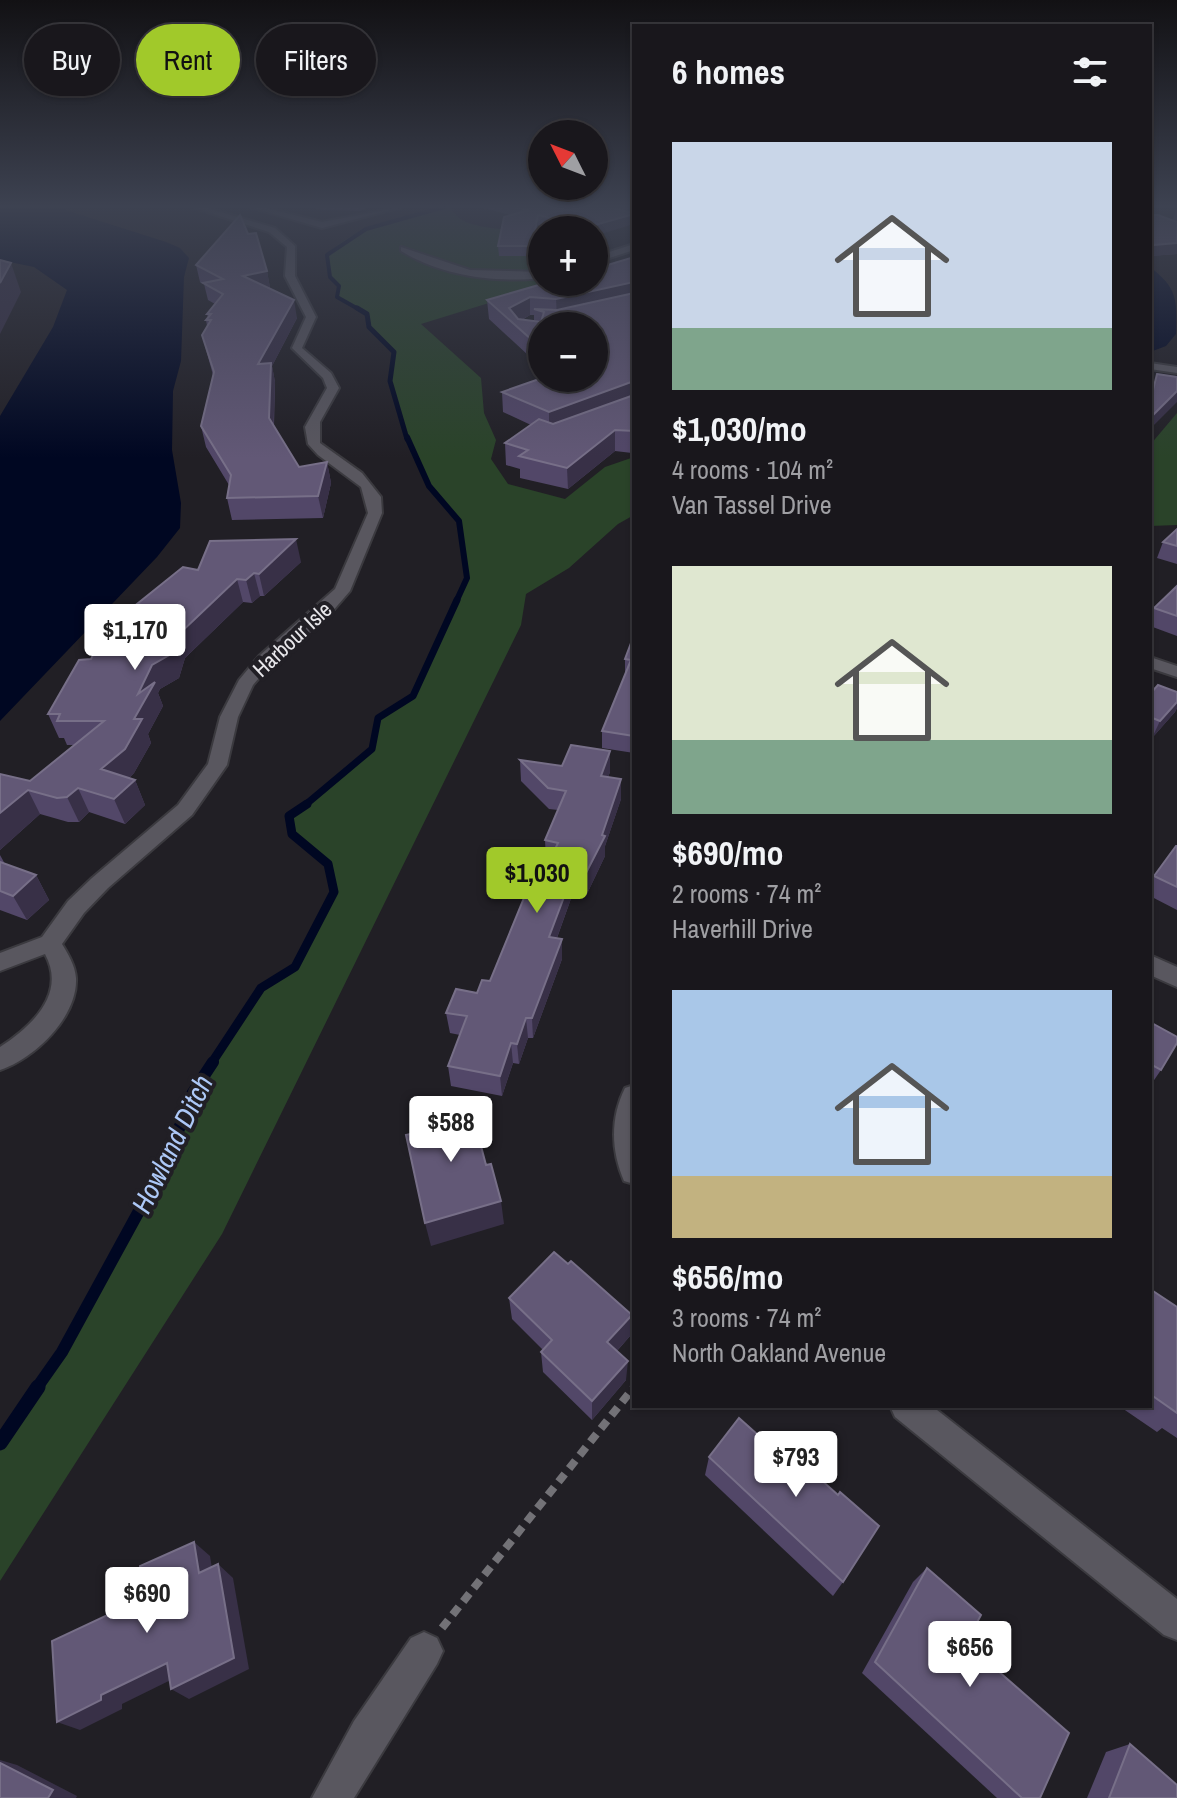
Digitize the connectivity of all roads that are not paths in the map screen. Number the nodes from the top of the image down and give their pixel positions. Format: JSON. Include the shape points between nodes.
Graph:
{"nodes":[{"id":1,"x":298,"y":291,"type":"edge"},
{"id":2,"x":1152,"y":368,"type":"edge"},
{"id":3,"x":1173,"y":369,"type":"edge"},
{"id":4,"x":1152,"y":663,"type":"edge"},
{"id":5,"x":1177,"y":672,"type":"edge"},
{"id":6,"x":50,"y":943,"type":"junction"},
{"id":7,"x":0,"y":962,"type":"edge"},
{"id":8,"x":1152,"y":965,"type":"edge"},
{"id":9,"x":1177,"y":978,"type":"edge"},
{"id":10,"x":0,"y":1060,"type":"edge"},
{"id":11,"x":632,"y":1102,"type":"edge"},
{"id":12,"x":632,"y":1166,"type":"edge"},
{"id":13,"x":909,"y":1408,"type":"edge"},
{"id":14,"x":1177,"y":1622,"type":"edge"},
{"id":15,"x":424,"y":1651,"type":"road end"},
{"id":16,"x":332,"y":1798,"type":"edge"}],
"edges":[{"from":1,"to":6,"type":"street","name":"Harbour Isle","via":[[311,317],[297,348],[328,376],[333,388],[312,425],[312,438],[368,485],[376,500],[375,513],[342,591],[245,684],[208,780],[178,817],[76,907]]},
{"from":2,"to":3,"type":"street"},
{"from":4,"to":5,"type":"street"},
{"from":6,"to":7,"type":"street"},
{"from":6,"to":10,"type":"street","via":[[64,961],[63,994],[41,1028]]},
{"from":8,"to":9,"type":"street"},
{"from":11,"to":12,"type":"street","via":[[626,1148]]},
{"from":13,"to":14,"type":"street"},
{"from":15,"to":16,"type":"street"}]}
